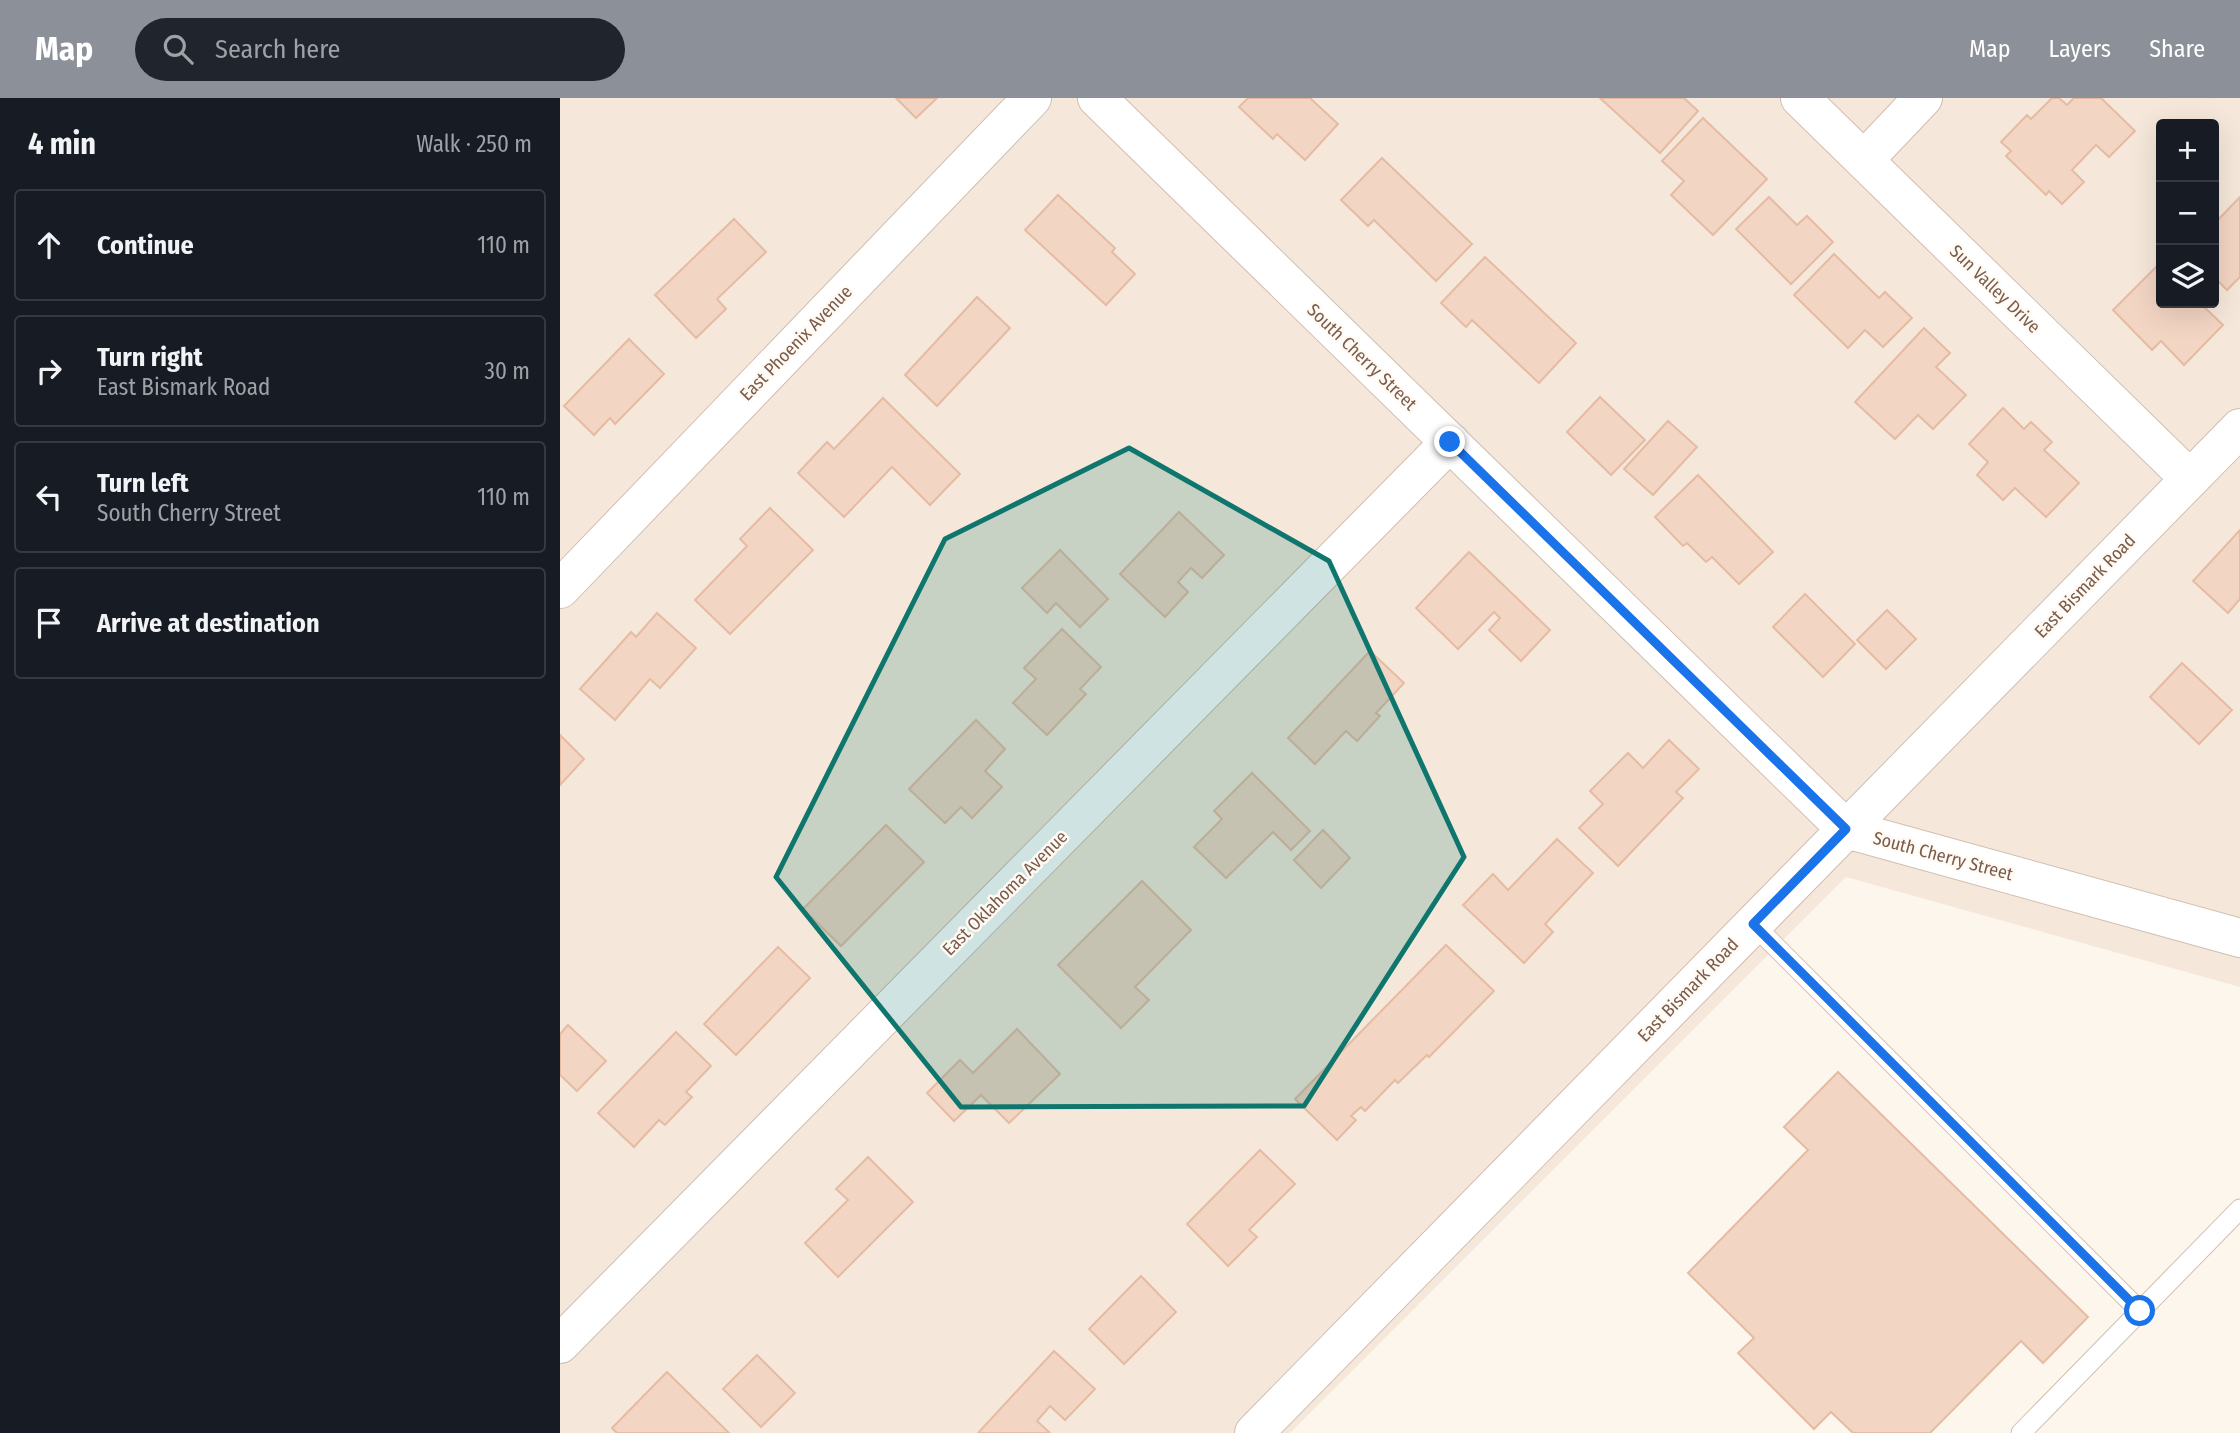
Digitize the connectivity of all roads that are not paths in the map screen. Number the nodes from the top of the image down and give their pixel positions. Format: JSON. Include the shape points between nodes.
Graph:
{"nodes":[{"id":1,"x":1032,"y":98,"type":"edge"},
{"id":2,"x":1097,"y":98,"type":"edge"},
{"id":3,"x":1800,"y":98,"type":"edge"},
{"id":4,"x":1923,"y":98,"type":"edge"},
{"id":5,"x":1864,"y":160,"type":"junction"},
{"id":6,"x":2240,"y":428,"type":"edge"},
{"id":7,"x":1450,"y":442,"type":"junction"},
{"id":8,"x":2190,"y":479,"type":"junction"},
{"id":9,"x":560,"y":589,"type":"edge"},
{"id":10,"x":1846,"y":829,"type":"junction"},
{"id":11,"x":1753,"y":924,"type":"junction"},
{"id":12,"x":2240,"y":938,"type":"edge"},
{"id":13,"x":2240,"y":1209,"type":"edge"},
{"id":14,"x":2140,"y":1311,"type":"junction"},
{"id":15,"x":560,"y":1344,"type":"edge"},
{"id":16,"x":1254,"y":1433,"type":"edge"},
{"id":17,"x":2021,"y":1433,"type":"edge"}],
"edges":[{"from":1,"to":9,"type":"street","name":"East Phoenix Avenue"},
{"from":2,"to":7,"type":"street","name":"South Cherry Street"},
{"from":3,"to":5,"type":"street","name":"Sun Valley Drive"},
{"from":4,"to":5,"type":"street"},
{"from":5,"to":8,"type":"street","name":"Sun Valley Drive"},
{"from":6,"to":8,"type":"street","name":"East Bismark Road"},
{"from":7,"to":10,"type":"street","name":"South Cherry Street"},
{"from":7,"to":15,"type":"street","name":"East Oklahoma Avenue"},
{"from":8,"to":10,"type":"street","name":"East Bismark Road"},
{"from":10,"to":11,"type":"street","name":"East Bismark Road"},
{"from":10,"to":12,"type":"street","name":"South Cherry Street"},
{"from":11,"to":14,"type":"lane"},
{"from":11,"to":16,"type":"street","name":"East Bismark Road"},
{"from":13,"to":14,"type":"lane"},
{"from":14,"to":17,"type":"lane"}]}
